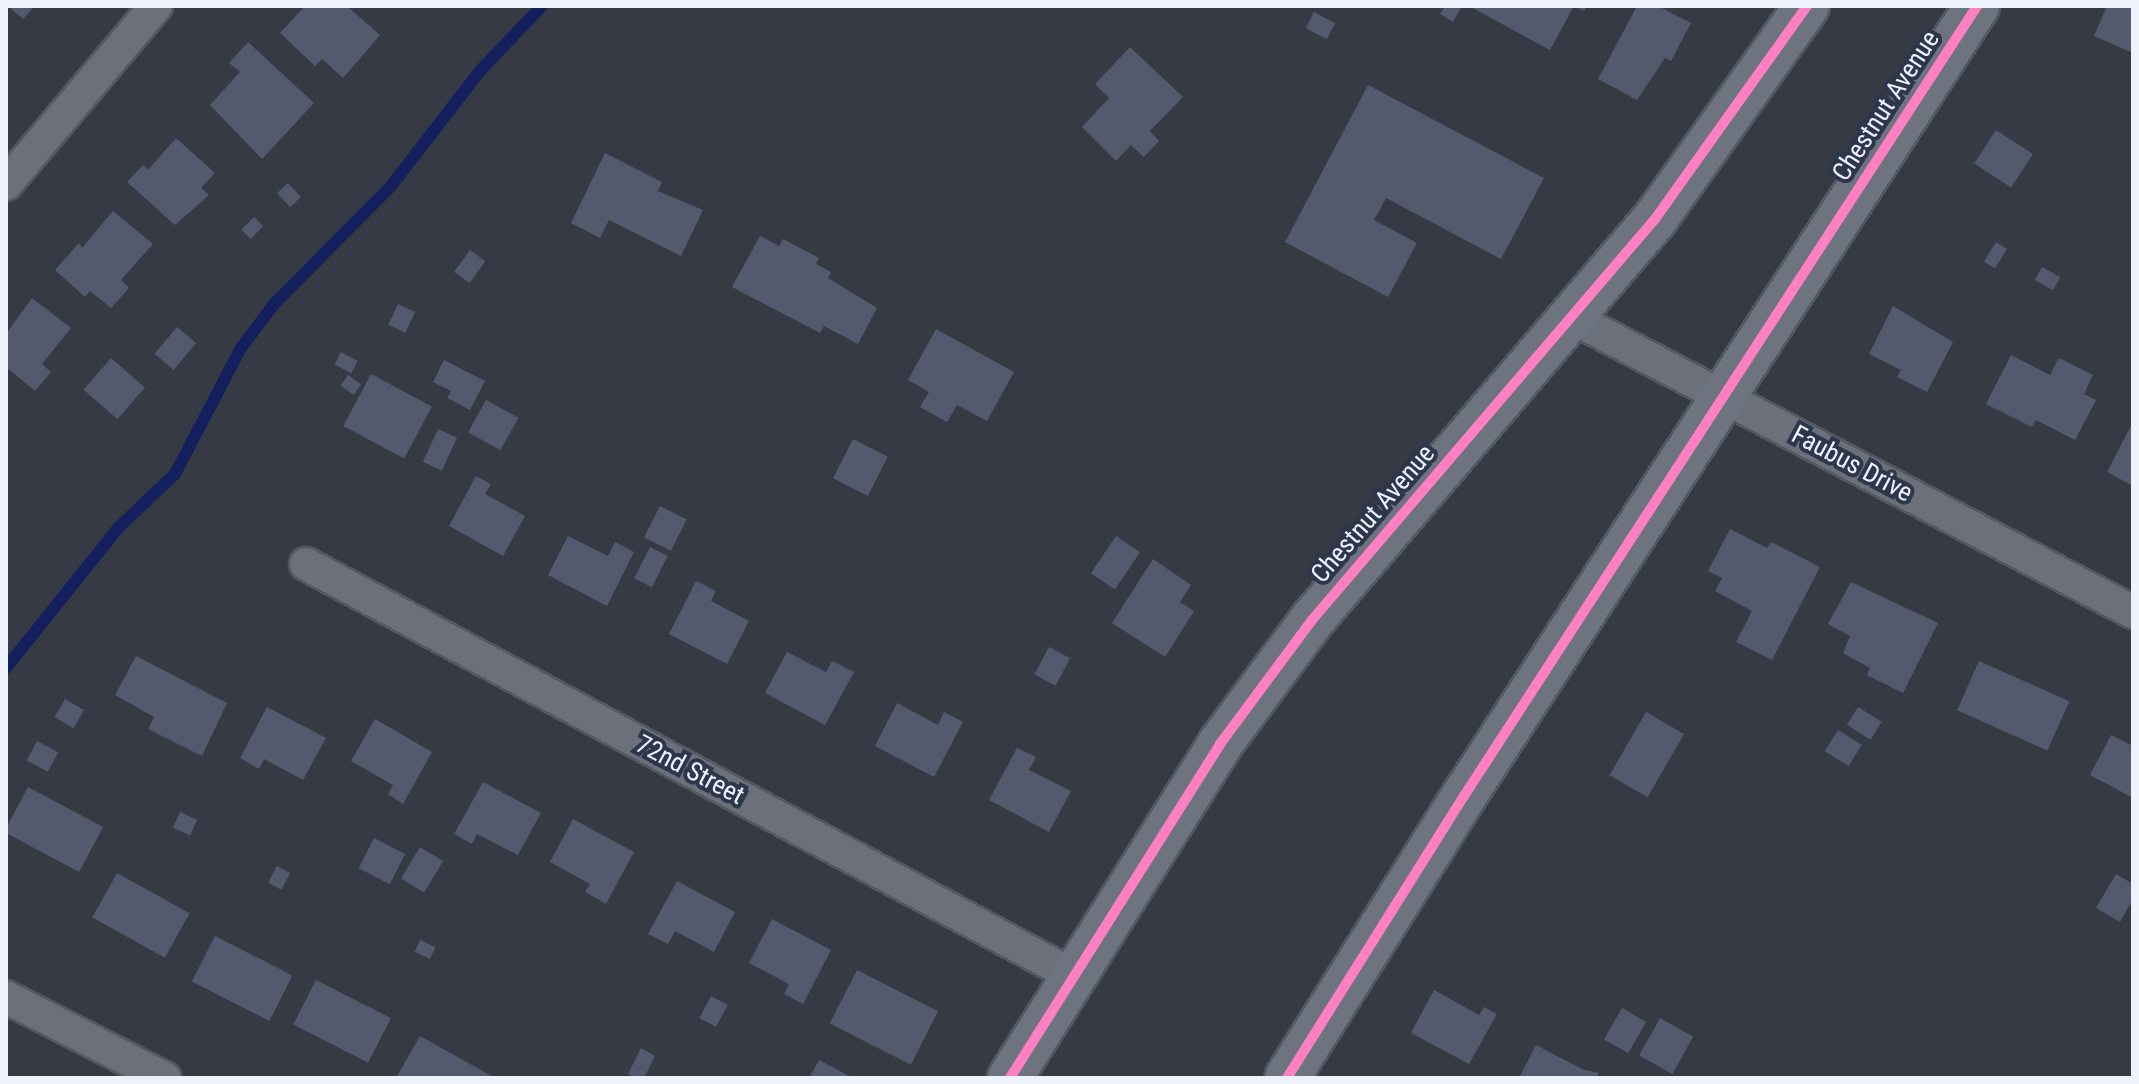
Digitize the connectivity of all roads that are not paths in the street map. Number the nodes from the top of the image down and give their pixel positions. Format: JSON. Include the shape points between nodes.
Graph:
{"nodes":[{"id":1,"x":156,"y":6,"type":"edge"},
{"id":2,"x":1807,"y":6,"type":"edge"},
{"id":3,"x":1977,"y":6,"type":"edge"},
{"id":4,"x":6,"y":184,"type":"edge"},
{"id":5,"x":1571,"y":317,"type":"junction"},
{"id":6,"x":1723,"y":397,"type":"junction"},
{"id":7,"x":306,"y":564,"type":"dead end"},
{"id":8,"x":2133,"y":612,"type":"edge"},
{"id":9,"x":1074,"y":976,"type":"junction"},
{"id":10,"x":6,"y":997,"type":"edge"},
{"id":11,"x":1289,"y":1077,"type":"edge"},
{"id":12,"x":164,"y":1078,"type":"edge"},
{"id":13,"x":1010,"y":1078,"type":"edge"}],
"edges":[{"from":1,"to":4,"type":"street"},
{"from":2,"to":5,"type":"street","name":"Chestnut Avenue","via":[[1655,219]]},
{"from":3,"to":6,"type":"street","name":"Chestnut Avenue"},
{"from":5,"to":6,"type":"street","name":"Faubus Drive"},
{"from":5,"to":9,"type":"street","name":"Chestnut Avenue","via":[[1312,620],[1220,744]]},
{"from":6,"to":8,"type":"street","name":"Faubus Drive"},
{"from":6,"to":11,"type":"street","name":"Chestnut Avenue"},
{"from":7,"to":9,"type":"street","name":"72nd Street"},
{"from":9,"to":13,"type":"street","name":"Chestnut Avenue"},
{"from":10,"to":12,"type":"street"}]}
